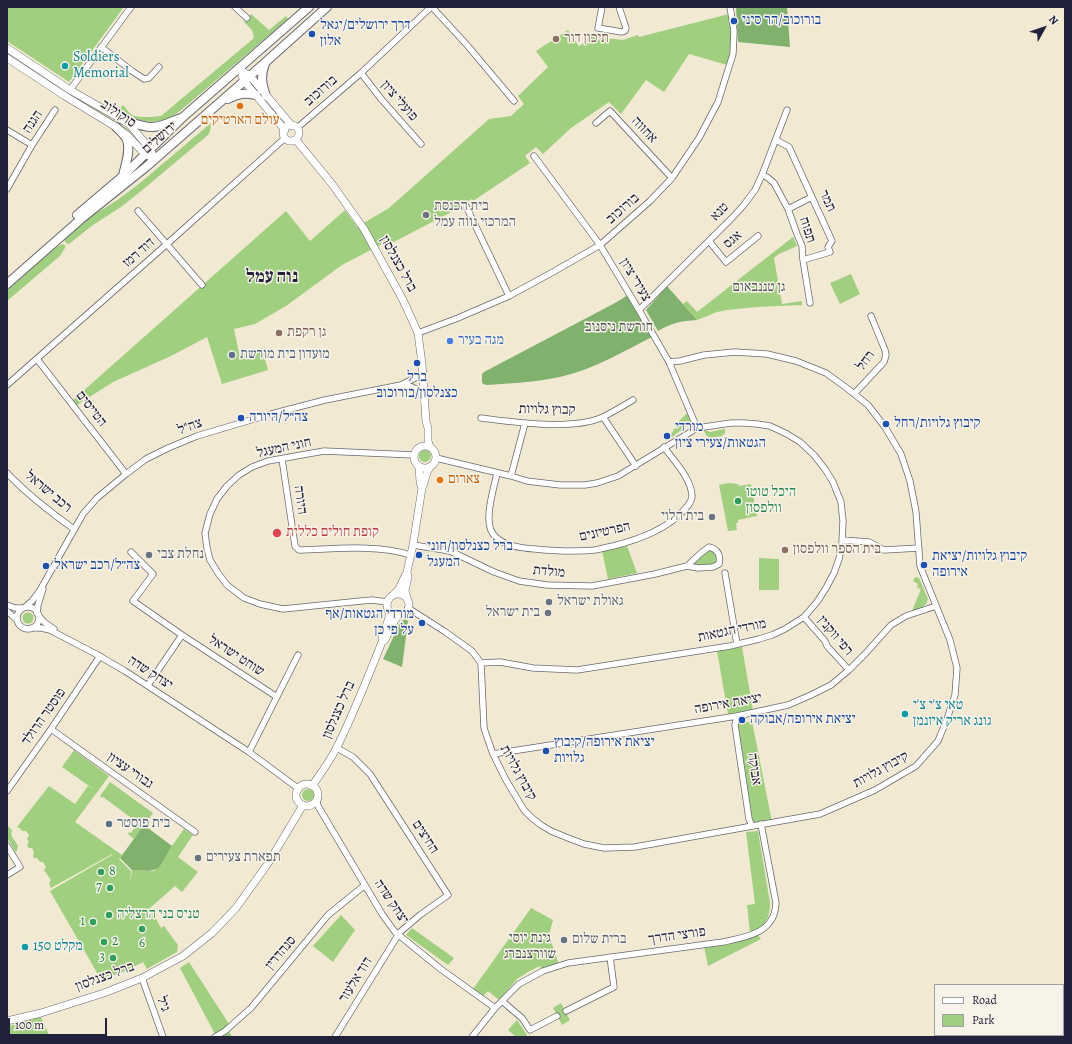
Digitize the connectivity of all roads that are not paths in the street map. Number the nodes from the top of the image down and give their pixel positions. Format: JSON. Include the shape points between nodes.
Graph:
{"nodes":[{"id":1,"x":131,"y":7,"type":"edge"},
{"id":2,"x":235,"y":7,"type":"edge"},
{"id":3,"x":309,"y":7,"type":"edge"},
{"id":4,"x":327,"y":7,"type":"edge"},
{"id":5,"x":432,"y":7,"type":"edge"},
{"id":6,"x":602,"y":7,"type":"edge"},
{"id":7,"x":619,"y":7,"type":"edge"},
{"id":8,"x":730,"y":7,"type":"edge"},
{"id":9,"x":247,"y":18,"type":"dead end"},
{"id":10,"x":101,"y":47,"type":"junction"},
{"id":11,"x":7,"y":48,"type":"edge"},
{"id":12,"x":7,"y":58,"type":"edge"},
{"id":13,"x":266,"y":62,"type":"junction"},
{"id":14,"x":159,"y":67,"type":"dead end"},
{"id":15,"x":239,"y":68,"type":"junction"},
{"id":16,"x":361,"y":73,"type":"junction"},
{"id":17,"x":247,"y":78,"type":"junction"},
{"id":18,"x":70,"y":90,"type":"junction"},
{"id":19,"x":256,"y":95,"type":"junction"},
{"id":20,"x":266,"y":96,"type":"junction"},
{"id":21,"x":514,"y":101,"type":"dead end"},
{"id":22,"x":214,"y":108,"type":"junction"},
{"id":23,"x":55,"y":110,"type":"dead end"},
{"id":24,"x":787,"y":110,"type":"dead end"},
{"id":25,"x":183,"y":117,"type":"junction"},
{"id":26,"x":121,"y":119,"type":"junction"},
{"id":27,"x":596,"y":123,"type":"dead end"},
{"id":28,"x":116,"y":127,"type":"junction"},
{"id":29,"x":294,"y":127,"type":"junction"},
{"id":30,"x":7,"y":130,"type":"edge"},
{"id":31,"x":285,"y":130,"type":"junction"},
{"id":32,"x":285,"y":138,"type":"junction"},
{"id":33,"x":296,"y":140,"type":"junction"},
{"id":34,"x":776,"y":140,"type":"junction"},
{"id":35,"x":421,"y":144,"type":"dead end"},
{"id":36,"x":32,"y":145,"type":"junction"},
{"id":37,"x":148,"y":151,"type":"junction"},
{"id":38,"x":534,"y":156,"type":"dead end"},
{"id":39,"x":155,"y":159,"type":"junction"},
{"id":40,"x":762,"y":175,"type":"junction"},
{"id":41,"x":123,"y":176,"type":"junction"},
{"id":42,"x":672,"y":178,"type":"junction"},
{"id":43,"x":7,"y":189,"type":"edge"},
{"id":44,"x":812,"y":197,"type":"junction"},
{"id":45,"x":466,"y":206,"type":"dead end"},
{"id":46,"x":788,"y":209,"type":"junction"},
{"id":47,"x":138,"y":210,"type":"dead end"},
{"id":48,"x":758,"y":236,"type":"dead end"},
{"id":49,"x":709,"y":241,"type":"junction"},
{"id":50,"x":167,"y":244,"type":"junction"},
{"id":51,"x":600,"y":245,"type":"junction"},
{"id":52,"x":803,"y":260,"type":"junction"},
{"id":53,"x":7,"y":278,"type":"edge"},
{"id":54,"x":7,"y":284,"type":"edge"},
{"id":55,"x":202,"y":285,"type":"dead end"},
{"id":56,"x":509,"y":296,"type":"junction"},
{"id":57,"x":810,"y":303,"type":"dead end"},
{"id":58,"x":639,"y":310,"type":"junction"},
{"id":59,"x":871,"y":316,"type":"dead end"},
{"id":60,"x":418,"y":332,"type":"junction"},
{"id":61,"x":37,"y":359,"type":"junction"},
{"id":62,"x":669,"y":362,"type":"junction"},
{"id":63,"x":422,"y":372,"type":"junction"},
{"id":64,"x":7,"y":385,"type":"edge"},
{"id":65,"x":400,"y":385,"type":"junction"},
{"id":66,"x":424,"y":393,"type":"junction"},
{"id":67,"x":854,"y":394,"type":"junction"},
{"id":68,"x":633,"y":400,"type":"dead end"},
{"id":69,"x":603,"y":417,"type":"junction"},
{"id":70,"x":481,"y":418,"type":"dead end"},
{"id":71,"x":426,"y":421,"type":"junction"},
{"id":72,"x":525,"y":423,"type":"junction"},
{"id":73,"x":698,"y":428,"type":"junction"},
{"id":74,"x":421,"y":446,"type":"junction"},
{"id":75,"x":430,"y":447,"type":"junction"},
{"id":76,"x":664,"y":447,"type":"junction"},
{"id":77,"x":414,"y":455,"type":"junction"},
{"id":78,"x":436,"y":458,"type":"junction"},
{"id":79,"x":282,"y":459,"type":"junction"},
{"id":80,"x":418,"y":465,"type":"junction"},
{"id":81,"x":431,"y":466,"type":"junction"},
{"id":82,"x":636,"y":466,"type":"junction"},
{"id":83,"x":7,"y":473,"type":"edge"},
{"id":84,"x":497,"y":473,"type":"junction"},
{"id":85,"x":126,"y":474,"type":"junction"},
{"id":86,"x":511,"y":476,"type":"junction"},
{"id":87,"x":422,"y":488,"type":"junction"},
{"id":88,"x":74,"y":529,"type":"junction"},
{"id":89,"x":842,"y":540,"type":"junction"},
{"id":90,"x":413,"y":545,"type":"junction"},
{"id":91,"x":919,"y":548,"type":"junction"},
{"id":92,"x":131,"y":552,"type":"dead end"},
{"id":93,"x":410,"y":556,"type":"junction"},
{"id":94,"x":687,"y":566,"type":"junction"},
{"id":95,"x":407,"y":572,"type":"junction"},
{"id":96,"x":725,"y":574,"type":"dead end"},
{"id":97,"x":45,"y":581,"type":"junction"},
{"id":98,"x":394,"y":594,"type":"junction"},
{"id":99,"x":406,"y":598,"type":"junction"},
{"id":100,"x":387,"y":602,"type":"junction"},
{"id":101,"x":7,"y":605,"type":"edge"},
{"id":102,"x":936,"y":606,"type":"junction"},
{"id":103,"x":24,"y":608,"type":"junction"},
{"id":104,"x":408,"y":608,"type":"junction"},
{"id":105,"x":7,"y":611,"type":"edge"},
{"id":106,"x":389,"y":611,"type":"junction"},
{"id":107,"x":38,"y":614,"type":"junction"},
{"id":108,"x":399,"y":615,"type":"junction"},
{"id":109,"x":804,"y":617,"type":"junction"},
{"id":110,"x":17,"y":620,"type":"junction"},
{"id":111,"x":31,"y":628,"type":"junction"},
{"id":112,"x":182,"y":635,"type":"junction"},
{"id":113,"x":64,"y":636,"type":"junction"},
{"id":114,"x":382,"y":642,"type":"junction"},
{"id":115,"x":737,"y":644,"type":"junction"},
{"id":116,"x":298,"y":655,"type":"dead end"},
{"id":117,"x":100,"y":656,"type":"junction"},
{"id":118,"x":481,"y":663,"type":"junction"},
{"id":119,"x":848,"y":670,"type":"junction"},
{"id":120,"x":148,"y":685,"type":"junction"},
{"id":121,"x":277,"y":697,"type":"junction"},
{"id":122,"x":737,"y":716,"type":"junction"},
{"id":123,"x":51,"y":729,"type":"junction"},
{"id":124,"x":336,"y":748,"type":"junction"},
{"id":125,"x":249,"y":752,"type":"junction"},
{"id":126,"x":493,"y":754,"type":"junction"},
{"id":127,"x":312,"y":786,"type":"junction"},
{"id":128,"x":299,"y":789,"type":"junction"},
{"id":129,"x":7,"y":791,"type":"edge"},
{"id":130,"x":318,"y":798,"type":"junction"},
{"id":131,"x":303,"y":805,"type":"junction"},
{"id":132,"x":761,"y":824,"type":"junction"},
{"id":133,"x":752,"y":826,"type":"junction"},
{"id":134,"x":195,"y":832,"type":"dead end"},
{"id":135,"x":7,"y":846,"type":"edge"},
{"id":136,"x":7,"y":875,"type":"edge"},
{"id":137,"x":365,"y":885,"type":"junction"},
{"id":138,"x":399,"y":935,"type":"junction"},
{"id":139,"x":610,"y":957,"type":"junction"},
{"id":140,"x":142,"y":978,"type":"junction"},
{"id":141,"x":502,"y":1001,"type":"junction"},
{"id":142,"x":495,"y":1008,"type":"junction"},
{"id":143,"x":566,"y":1011,"type":"dead end"},
{"id":144,"x":557,"y":1016,"type":"dead end"},
{"id":145,"x":7,"y":1021,"type":"edge"},
{"id":146,"x":163,"y":1037,"type":"edge"},
{"id":147,"x":215,"y":1037,"type":"edge"},
{"id":148,"x":334,"y":1037,"type":"edge"},
{"id":149,"x":472,"y":1037,"type":"edge"}],
"edges":[{"from":1,"to":10,"type":"street"},
{"from":2,"to":9,"type":"street"},
{"from":3,"to":15,"type":"main road","name":"ירושלים"},
{"from":4,"to":13,"type":"main road","name":"ירושלים"},
{"from":5,"to":16,"type":"street","name":"בורוכוב"},
{"from":5,"to":21,"type":"street"},
{"from":6,"to":7,"type":"street","via":[[598,28],[622,32],[626,28]]},
{"from":8,"to":42,"type":"street","name":"בורוכוב","via":[[734,31],[733,54],[718,102],[699,138]]},
{"from":10,"to":14,"type":"street","via":[[144,79],[149,78]]},
{"from":10,"to":18,"type":"street"},
{"from":11,"to":18,"type":"street","name":"סוקולוב"},
{"from":12,"to":28,"type":"street","name":"סוקולוב"},
{"from":13,"to":17,"type":"main road","name":"ירושלים"},
{"from":13,"to":20,"type":"main road","via":[[261,77]]},
{"from":15,"to":17,"type":"street"},
{"from":15,"to":25,"type":"main road","name":"ירושלים"},
{"from":16,"to":29,"type":"street","name":"בורוכוב"},
{"from":16,"to":35,"type":"street","name":"פועלי ציון"},
{"from":17,"to":19,"type":"street"},
{"from":17,"to":20,"type":"street"},
{"from":17,"to":22,"type":"main road","name":"ירושלים"},
{"from":18,"to":26,"type":"street","name":"סוקולוב"},
{"from":19,"to":22,"type":"main road","via":[[237,94]]},
{"from":19,"to":31,"type":"street"},
{"from":20,"to":29,"type":"street"},
{"from":22,"to":39,"type":"main road","name":"ירושלים"},
{"from":23,"to":36,"type":"street","name":"הגנה"},
{"from":24,"to":34,"type":"street","name":"טנא"},
{"from":25,"to":26,"type":"main road","via":[[152,127]]},
{"from":25,"to":37,"type":"main road","name":"ירושלים"},
{"from":26,"to":37,"type":"street","name":"סוקולוב","via":[[130,125]]},
{"from":27,"to":42,"type":"street","name":"אחווה","via":[[610,111]]},
{"from":28,"to":37,"type":"street","name":"סוקולוב"},
{"from":28,"to":41,"type":"main road","via":[[128,145]]},
{"from":29,"to":31,"type":"street"},
{"from":29,"to":33,"type":"street","via":[[299,133]]},
{"from":30,"to":36,"type":"street"},
{"from":31,"to":32,"type":"street"},
{"from":32,"to":33,"type":"street","via":[[289,141]]},
{"from":32,"to":50,"type":"street","name":"דוד רמז"},
{"from":33,"to":60,"type":"street","name":"ברל כצנלסון","via":[[364,229]]},
{"from":34,"to":40,"type":"street","name":"טנא"},
{"from":34,"to":44,"type":"street","name":"תמר","via":[[789,147]]},
{"from":36,"to":43,"type":"street","name":"הגנה"},
{"from":37,"to":39,"type":"street","name":"סוקולוב"},
{"from":37,"to":41,"type":"main road","name":"ירושלים"},
{"from":38,"to":51,"type":"street","name":"צעירי ציון"},
{"from":39,"to":54,"type":"main road","name":"ירושלים"},
{"from":40,"to":46,"type":"street","name":"תפוח","via":[[774,183]]},
{"from":40,"to":49,"type":"street","name":"טנא","via":[[743,206]]},
{"from":41,"to":53,"type":"main road","name":"ירושלים"},
{"from":42,"to":51,"type":"street","name":"בורוכוב"},
{"from":44,"to":46,"type":"street"},
{"from":44,"to":52,"type":"street","name":"תמר","via":[[831,243],[828,248],[830,252]]},
{"from":45,"to":56,"type":"street"},
{"from":46,"to":52,"type":"street","name":"תפוח","via":[[802,246]]},
{"from":47,"to":50,"type":"street"},
{"from":48,"to":49,"type":"street","name":"אגס","via":[[726,262]]},
{"from":49,"to":58,"type":"street","name":"טנא"},
{"from":50,"to":55,"type":"street"},
{"from":50,"to":61,"type":"street","name":"דוד רמז"},
{"from":51,"to":56,"type":"street","name":"בורוכוב"},
{"from":51,"to":58,"type":"street","name":"צעירי ציון"},
{"from":52,"to":57,"type":"street","name":"תפוח"},
{"from":56,"to":60,"type":"street","name":"בורוכוב"},
{"from":58,"to":62,"type":"street","name":"צעירי ציון"},
{"from":59,"to":67,"type":"street","name":"רחל","via":[[886,350],[886,358]]},
{"from":60,"to":63,"type":"street","name":"ברל כצנלסון"},
{"from":61,"to":64,"type":"street","name":"דוד רמז"},
{"from":61,"to":85,"type":"street","name":"הטייסים"},
{"from":62,"to":67,"type":"street","name":"קיבוץ גלויות","via":[[735,352],[766,354],[796,361],[826,373]]},
{"from":62,"to":73,"type":"street","name":"צעירי ציון"},
{"from":63,"to":65,"type":"street","name":"צה\"ל"},
{"from":63,"to":66,"type":"street","name":"ברל כצנלסון"},
{"from":65,"to":66,"type":"street","name":"צה\"ל","via":[[416,388]]},
{"from":65,"to":85,"type":"street","name":"צה\"ל","via":[[271,414],[197,436],[146,459]]},
{"from":66,"to":71,"type":"street","name":"ברל כצנלסון"},
{"from":67,"to":91,"type":"street","name":"קיבוץ גלויות","via":[[868,405],[901,454],[916,512]]},
{"from":68,"to":69,"type":"street","name":"קבוץ גלויות"},
{"from":69,"to":72,"type":"street","name":"קבוץ גלויות","via":[[568,424]]},
{"from":69,"to":82,"type":"street"},
{"from":70,"to":72,"type":"street","name":"קבוץ גלויות"},
{"from":71,"to":74,"type":"street","name":"ברל כצנלסון"},
{"from":71,"to":75,"type":"street","name":"ברל כצנלסון"},
{"from":72,"to":86,"type":"street"},
{"from":73,"to":76,"type":"street","name":"מורדי הגטאות"},
{"from":73,"to":89,"type":"street","name":"מורדי הגטאות","via":[[731,423],[758,424],[770,426],[800,442],[814,454],[833,482],[841,502]]},
{"from":74,"to":75,"type":"street"},
{"from":74,"to":77,"type":"street","name":"ברל כצנלסון"},
{"from":75,"to":78,"type":"street","name":"ברל כצנלסון"},
{"from":76,"to":82,"type":"street","name":"מורדי הגטאות"},
{"from":76,"to":84,"type":"street","name":"הפרטיזנים","via":[[691,487],[690,504],[678,517],[655,532],[597,550],[529,549],[510,545],[493,535],[488,516]]},
{"from":77,"to":79,"type":"street","name":"חוני המעגל","via":[[324,451]]},
{"from":77,"to":80,"type":"street"},
{"from":78,"to":81,"type":"street"},
{"from":78,"to":84,"type":"street","name":"מורדי הגטאות"},
{"from":79,"to":93,"type":"street","name":"היורה","via":[[295,546],[299,550],[389,550]]},
{"from":79,"to":100,"type":"street","name":"חוני המעגל","via":[[252,467],[227,486],[217,499],[205,534],[210,560],[218,573],[227,585],[244,598],[275,607]]},
{"from":80,"to":81,"type":"street","via":[[423,468]]},
{"from":80,"to":87,"type":"street"},
{"from":81,"to":87,"type":"street"},
{"from":82,"to":86,"type":"street","name":"מורדי הגטאות","via":[[618,476],[585,485],[560,486]]},
{"from":83,"to":88,"type":"street","name":"רכב ישראל"},
{"from":84,"to":86,"type":"street","name":"מורדי הגטאות"},
{"from":85,"to":88,"type":"street","name":"צה\"ל","via":[[98,498],[83,514]]},
{"from":87,"to":90,"type":"street"},
{"from":88,"to":97,"type":"street","name":"צה\"ל"},
{"from":89,"to":91,"type":"street","via":[[869,542],[884,550]]},
{"from":89,"to":109,"type":"street","name":"מורדי הגטאות","via":[[834,573],[817,602]]},
{"from":90,"to":93,"type":"street"},
{"from":90,"to":94,"type":"street","name":"מולדת","via":[[450,551],[494,572],[547,585],[592,586]]},
{"from":91,"to":102,"type":"street","name":"קיבוץ גלויות","via":[[920,566]]},
{"from":92,"to":112,"type":"street","name":"שוחט ישראל","via":[[153,574],[133,601]]},
{"from":93,"to":95,"type":"street"},
{"from":94,"to":94,"type":"street","name":"מולדת","via":[[713,567],[719,564],[720,556],[718,551],[709,547]]},
{"from":95,"to":98,"type":"street"},
{"from":95,"to":99,"type":"street"},
{"from":96,"to":115,"type":"street"},
{"from":97,"to":103,"type":"street","name":"צה\"ל","via":[[32,601]]},
{"from":97,"to":107,"type":"street","name":"צה\"ל","via":[[38,604]]},
{"from":98,"to":99,"type":"street","via":[[401,594]]},
{"from":98,"to":100,"type":"street"},
{"from":99,"to":104,"type":"street"},
{"from":100,"to":106,"type":"street","name":"ברל כצנלסון"},
{"from":101,"to":103,"type":"street"},
{"from":102,"to":119,"type":"street","name":"יציאת אירופה","via":[[906,616],[891,625]]},
{"from":102,"to":132,"type":"street","name":"קיבוץ גלויות","via":[[950,640],[957,668],[955,695],[938,741],[916,766],[875,790],[820,814]]},
{"from":103,"to":107,"type":"street","via":[[34,608]]},
{"from":103,"to":110,"type":"street","via":[[18,613]]},
{"from":104,"to":108,"type":"street","name":"ברל כצנלסון","via":[[404,614]]},
{"from":104,"to":118,"type":"street","via":[[472,651]]},
{"from":105,"to":110,"type":"street"},
{"from":106,"to":108,"type":"street"},
{"from":106,"to":114,"type":"street","name":"ברל כצנלסון"},
{"from":107,"to":111,"type":"street","via":[[37,624]]},
{"from":107,"to":113,"type":"street","name":"יצחק שדה","via":[[44,622]]},
{"from":108,"to":114,"type":"street","name":"ברל כצנלסון"},
{"from":109,"to":115,"type":"street","name":"מורדי הגטאות","via":[[772,635]]},
{"from":109,"to":119,"type":"street","name":"רפי ווקנין"},
{"from":110,"to":111,"type":"street","via":[[21,626]]},
{"from":111,"to":113,"type":"street","name":"יצחק שדה","via":[[45,628]]},
{"from":112,"to":120,"type":"street"},
{"from":112,"to":121,"type":"street","name":"שוחט ישראל"},
{"from":113,"to":117,"type":"street","name":"יצחק שדה"},
{"from":114,"to":124,"type":"street","name":"ברל כצנלסון"},
{"from":115,"to":118,"type":"street","name":"מורדי הגטאות","via":[[577,670],[533,668],[500,662]]},
{"from":116,"to":121,"type":"street"},
{"from":117,"to":120,"type":"street","name":"יצחק שדה"},
{"from":117,"to":123,"type":"street","name":"פוסטר הרולד"},
{"from":118,"to":126,"type":"street","name":"קיבוץ גלויות","via":[[484,728]]},
{"from":119,"to":122,"type":"street","name":"יציאת אירופה","via":[[831,685],[788,705]]},
{"from":120,"to":125,"type":"street","name":"יצחק שדה"},
{"from":121,"to":125,"type":"street"},
{"from":122,"to":126,"type":"street","name":"יציאת אירופה"},
{"from":122,"to":133,"type":"street","name":"אבוקה","via":[[736,725]]},
{"from":123,"to":129,"type":"street","name":"פוסטר הרולד"},
{"from":123,"to":134,"type":"street","name":"גבורי עציון"},
{"from":124,"to":127,"type":"street","name":"ברל כצנלסון"},
{"from":124,"to":138,"type":"street","name":"החיצים","via":[[353,757],[370,774],[448,895],[403,929]]},
{"from":125,"to":128,"type":"street","name":"יצחק שדה"},
{"from":126,"to":133,"type":"street","name":"קיבוץ גלויות","via":[[513,794],[532,818],[550,831],[584,844],[604,848],[635,847]]},
{"from":127,"to":128,"type":"street","via":[[306,785]]},
{"from":127,"to":130,"type":"street","via":[[316,788]]},
{"from":128,"to":131,"type":"street","via":[[297,797]]},
{"from":130,"to":131,"type":"street","via":[[314,804]]},
{"from":130,"to":137,"type":"street","name":"יצחק שדה","via":[[318,806]]},
{"from":131,"to":140,"type":"street","name":"ברל כצנלסון","via":[[269,862],[236,908],[212,933],[183,956]]},
{"from":132,"to":133,"type":"street","name":"קיבוץ גלויות"},
{"from":132,"to":139,"type":"street","name":"פורצי הדרך","via":[[776,903],[776,911],[767,927],[741,938],[715,943]]},
{"from":135,"to":136,"type":"street","via":[[20,867]]},
{"from":137,"to":138,"type":"street","name":"יצחק שדה","via":[[390,926]]},
{"from":137,"to":147,"type":"street","name":"סנהדרין","via":[[328,915],[251,1008]]},
{"from":138,"to":142,"type":"street","name":"יצחק שדה"},
{"from":138,"to":148,"type":"street","name":"דוד אלעזר"},
{"from":139,"to":141,"type":"street","name":"פורצי הדרך","via":[[568,963],[543,971],[520,984]]},
{"from":139,"to":143,"type":"street","via":[[614,986]]},
{"from":140,"to":145,"type":"street","name":"ברל כצנלסון","via":[[104,993]]},
{"from":140,"to":146,"type":"street","name":"גיל"},
{"from":141,"to":142,"type":"street","name":"פורצי הדרך"},
{"from":141,"to":144,"type":"street","via":[[522,1018],[530,1030]]},
{"from":142,"to":149,"type":"street","name":"פורצי הדרך"}]}
